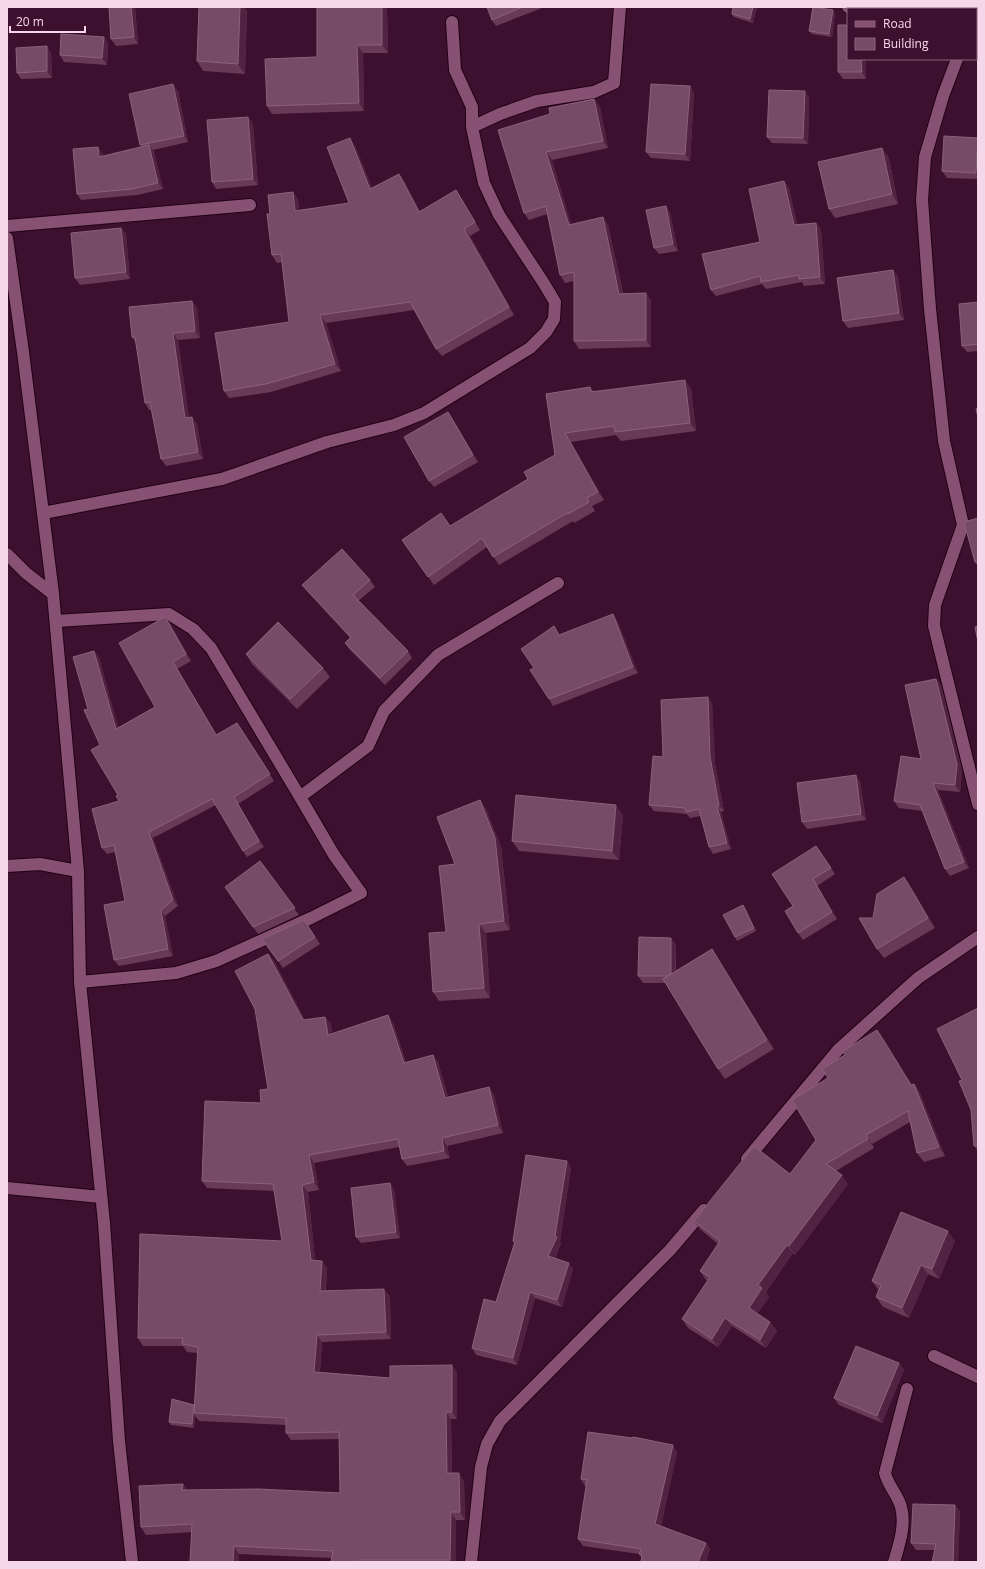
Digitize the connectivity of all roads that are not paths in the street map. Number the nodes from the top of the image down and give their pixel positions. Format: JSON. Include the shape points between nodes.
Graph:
{"nodes":[{"id":1,"x":620,"y":7,"type":"edge"},
{"id":2,"x":452,"y":22,"type":"dead end"},
{"id":3,"x":957,"y":60,"type":"edge"},
{"id":4,"x":472,"y":127,"type":"junction"},
{"id":5,"x":250,"y":205,"type":"dead end"},
{"id":6,"x":7,"y":226,"type":"edge"},
{"id":7,"x":7,"y":238,"type":"edge"},
{"id":8,"x":43,"y":513,"type":"junction"},
{"id":9,"x":7,"y":554,"type":"edge"},
{"id":10,"x":558,"y":583,"type":"dead end"},
{"id":11,"x":53,"y":594,"type":"junction"},
{"id":12,"x":56,"y":621,"type":"junction"},
{"id":13,"x":300,"y":797,"type":"junction"},
{"id":14,"x":978,"y":804,"type":"edge"},
{"id":15,"x":7,"y":866,"type":"edge"},
{"id":16,"x":78,"y":871,"type":"junction"},
{"id":17,"x":978,"y":937,"type":"edge"},
{"id":18,"x":80,"y":982,"type":"junction"},
{"id":19,"x":741,"y":1166,"type":"edge"},
{"id":20,"x":7,"y":1188,"type":"edge"},
{"id":21,"x":101,"y":1197,"type":"junction"},
{"id":22,"x":710,"y":1203,"type":"edge"},
{"id":23,"x":934,"y":1356,"type":"dead end"},
{"id":24,"x":978,"y":1377,"type":"edge"},
{"id":25,"x":907,"y":1389,"type":"dead end"},
{"id":26,"x":132,"y":1562,"type":"edge"},
{"id":27,"x":471,"y":1562,"type":"edge"},
{"id":28,"x":894,"y":1562,"type":"edge"}],
"edges":[{"from":1,"to":4,"type":"street","via":[[614,83],[594,92],[537,101]]},
{"from":2,"to":4,"type":"street","via":[[455,70],[472,107]]},
{"from":3,"to":14,"type":"street","via":[[925,158],[922,200],[944,441],[963,525],[935,605],[934,626]]},
{"from":4,"to":8,"type":"street","via":[[484,184],[499,215],[555,302],[554,319],[546,332],[530,348],[424,413],[394,424],[327,442],[222,478]]},
{"from":5,"to":6,"type":"street"},
{"from":7,"to":8,"type":"street"},
{"from":8,"to":11,"type":"street"},
{"from":9,"to":11,"type":"street"},
{"from":10,"to":13,"type":"street","via":[[438,655],[384,711],[368,746]]},
{"from":11,"to":12,"type":"street"},
{"from":12,"to":13,"type":"street","via":[[169,614],[193,629],[211,648]]},
{"from":12,"to":16,"type":"street"},
{"from":13,"to":18,"type":"street","via":[[334,855],[361,893],[216,961],[176,973]]},
{"from":15,"to":16,"type":"street","via":[[40,864]]},
{"from":16,"to":18,"type":"street"},
{"from":17,"to":19,"type":"street","via":[[918,978],[838,1050]]},
{"from":18,"to":21,"type":"street"},
{"from":20,"to":21,"type":"street"},
{"from":21,"to":26,"type":"street","via":[[119,1441]]},
{"from":22,"to":27,"type":"street","via":[[670,1250],[500,1421],[487,1444],[481,1467]]},
{"from":23,"to":24,"type":"street"},
{"from":25,"to":28,"type":"street","via":[[885,1474],[901,1507],[903,1518],[901,1538]]}]}
